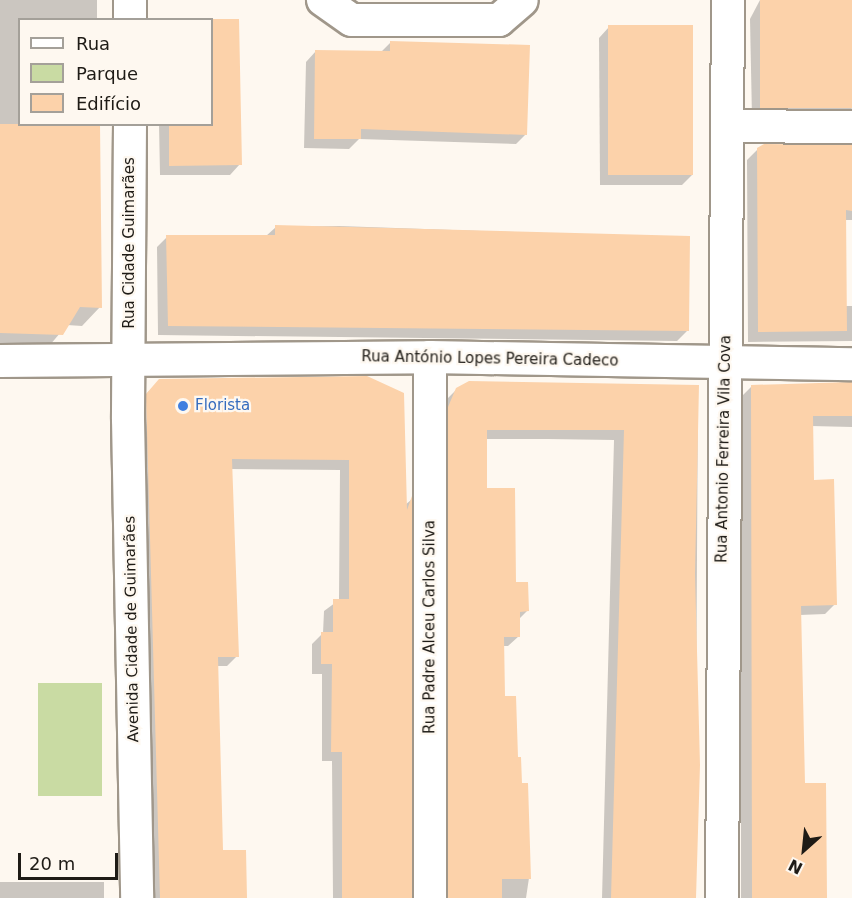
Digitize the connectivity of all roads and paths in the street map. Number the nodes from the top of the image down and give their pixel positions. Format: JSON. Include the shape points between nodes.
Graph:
{"nodes":[{"id":1,"x":130,"y":0,"type":"edge"},
{"id":2,"x":323,"y":0,"type":"edge"},
{"id":3,"x":522,"y":0,"type":"edge"},
{"id":4,"x":728,"y":0,"type":"edge"},
{"id":5,"x":130,"y":18,"type":"edge"},
{"id":6,"x":130,"y":126,"type":"edge"},
{"id":7,"x":728,"y":126,"type":"junction"},
{"id":8,"x":852,"y":128,"type":"edge"},
{"id":9,"x":430,"y":357,"type":"junction"},
{"id":10,"x":0,"y":361,"type":"edge"},
{"id":11,"x":128,"y":361,"type":"junction"},
{"id":12,"x":724,"y":362,"type":"junction"},
{"id":13,"x":852,"y":364,"type":"edge"},
{"id":14,"x":137,"y":898,"type":"edge"},
{"id":15,"x":430,"y":898,"type":"edge"},
{"id":16,"x":722,"y":898,"type":"edge"}],
"edges":[{"from":1,"to":5,"type":"street"},
{"from":2,"to":3,"type":"street","via":[[352,20],[499,20]]},
{"from":4,"to":7,"type":"street","name":"Rua Antonio Ferreira Vila Cova"},
{"from":6,"to":11,"type":"street","name":"Rua Cidade Guimarães"},
{"from":7,"to":8,"type":"street"},
{"from":7,"to":12,"type":"street","name":"Rua Antonio Ferreira Vila Cova"},
{"from":9,"to":11,"type":"street","name":"Rua António Lopes Pereira Cadeco"},
{"from":9,"to":12,"type":"street","name":"Rua António Lopes Pereira Cadeco"},
{"from":9,"to":15,"type":"street","name":"Rua Padre Alceu Carlos Silva"},
{"from":10,"to":11,"type":"street","name":"Rua António Lopes Pereira Cadeco"},
{"from":11,"to":14,"type":"street","name":"Avenida Cidade de Guimarães"},
{"from":12,"to":13,"type":"street","name":"Rua António Lopes Pereira Cadeco"},
{"from":12,"to":16,"type":"street","name":"Rua Antonio Ferreira Vila Cova"}]}
